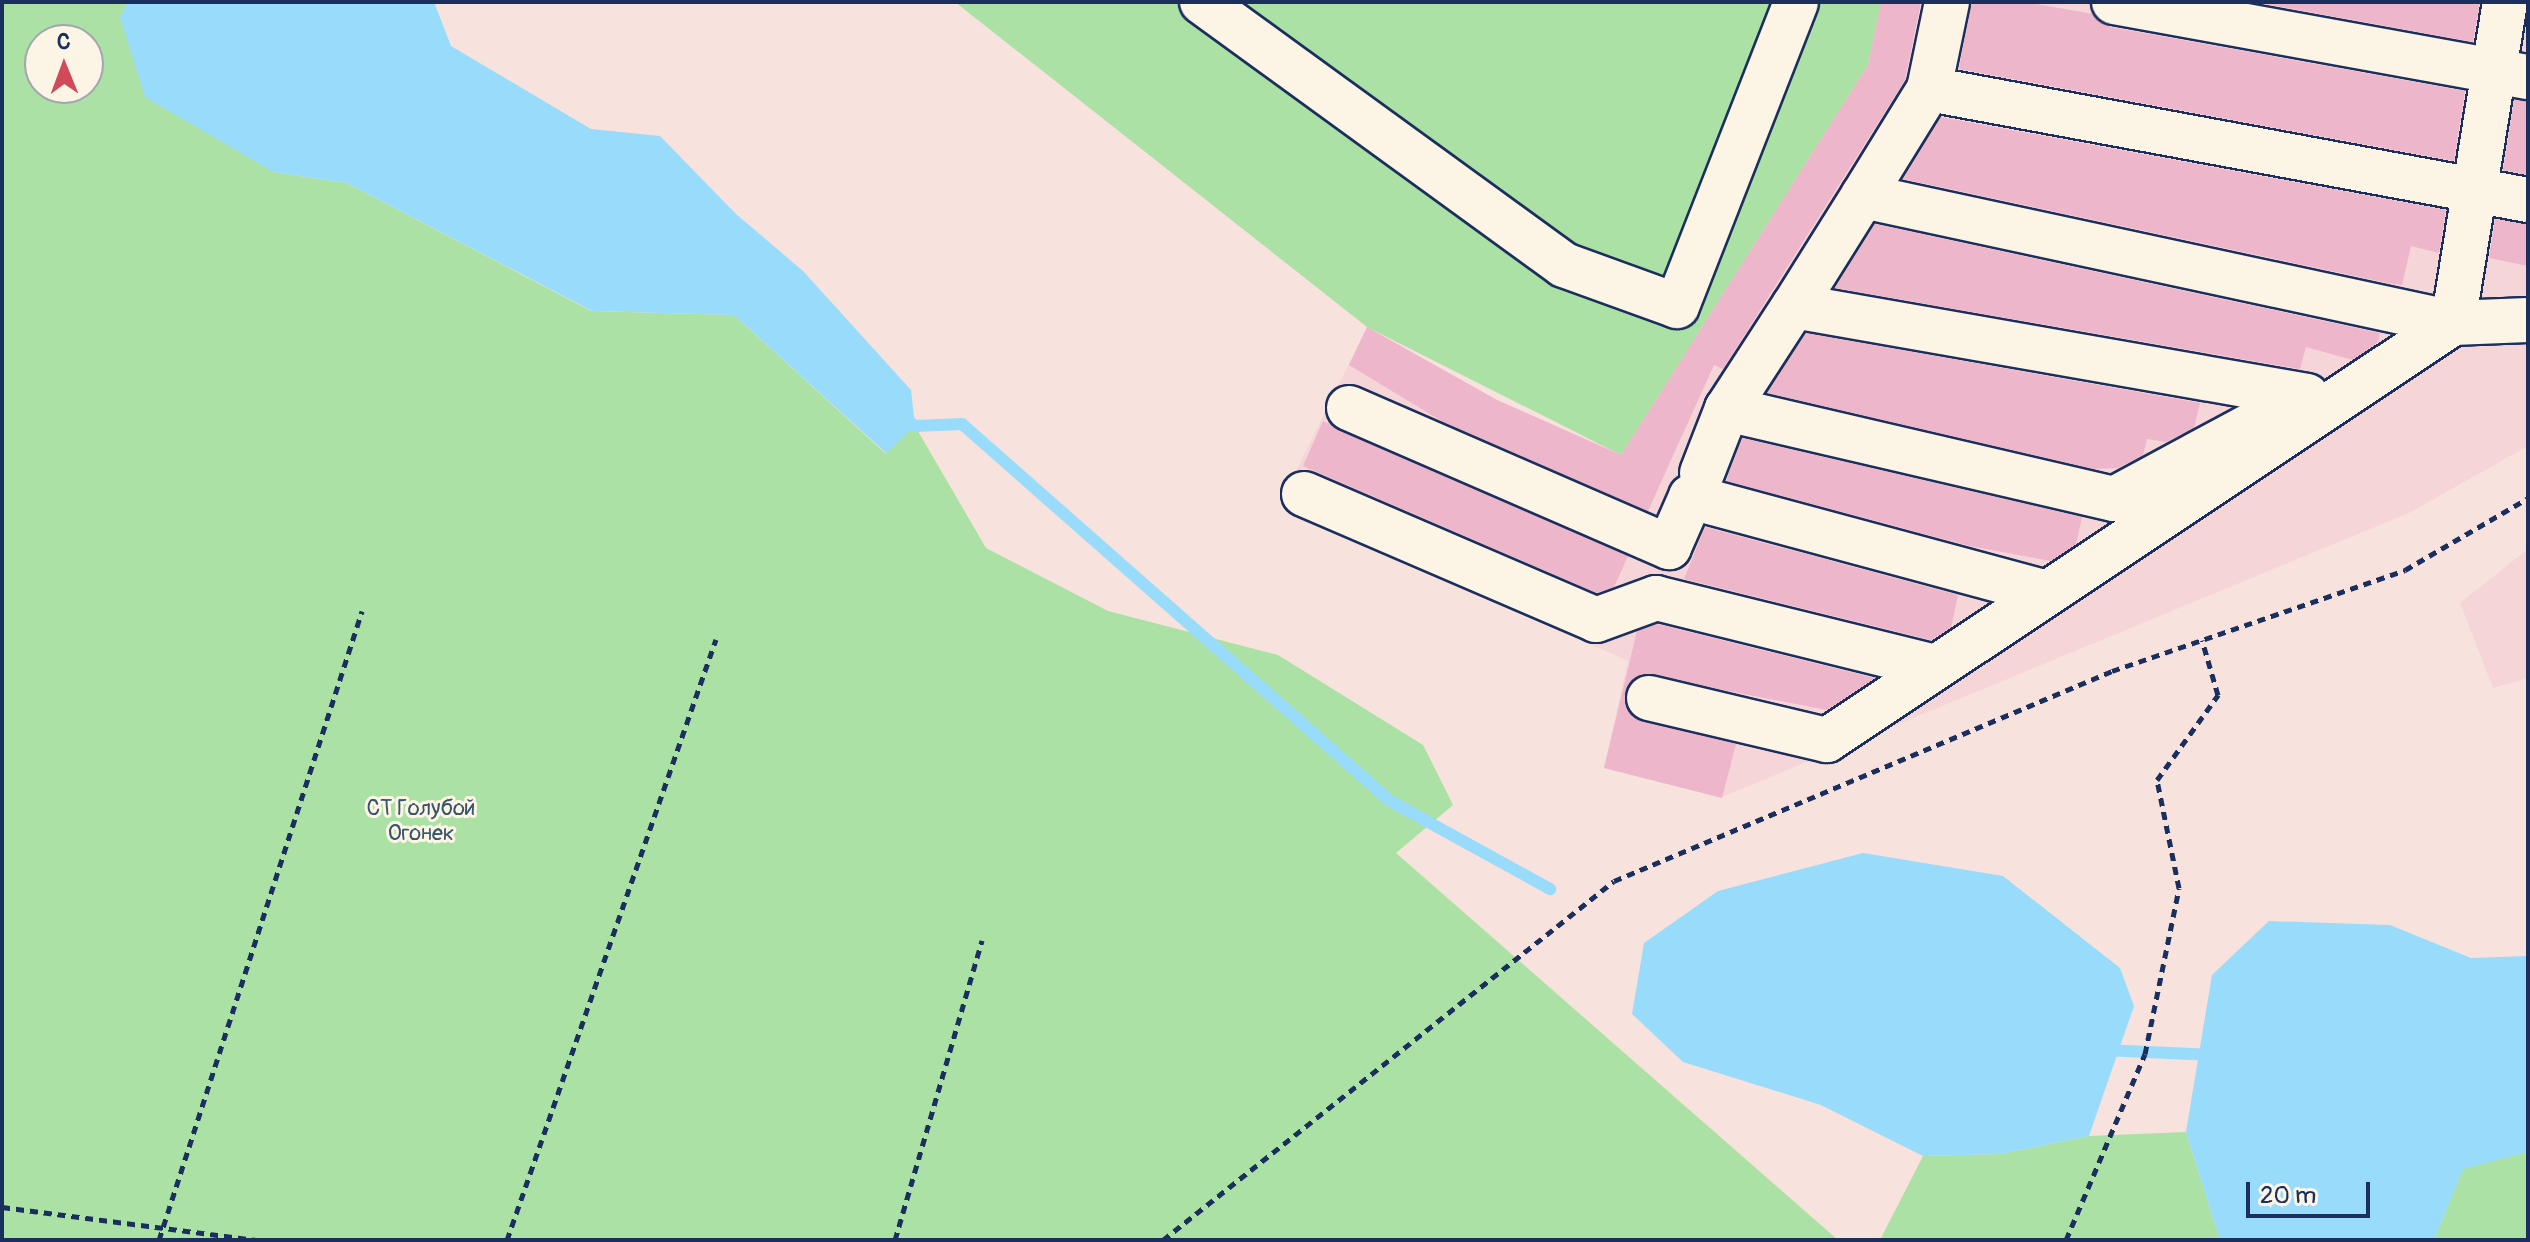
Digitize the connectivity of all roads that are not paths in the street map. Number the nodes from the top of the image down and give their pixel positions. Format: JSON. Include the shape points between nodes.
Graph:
{"nodes":[{"id":1,"x":1202,"y":2,"type":"edge"},
{"id":2,"x":1796,"y":2,"type":"edge"},
{"id":3,"x":1947,"y":2,"type":"edge"},
{"id":4,"x":2114,"y":2,"type":"edge"},
{"id":5,"x":2505,"y":2,"type":"edge"},
{"id":6,"x":1252,"y":16,"type":"edge"},
{"id":7,"x":2511,"y":74,"type":"edge"},
{"id":8,"x":1929,"y":89,"type":"junction"},
{"id":9,"x":2474,"y":192,"type":"junction"},
{"id":10,"x":1863,"y":196,"type":"junction"},
{"id":11,"x":2528,"y":200,"type":"edge"},
{"id":12,"x":1794,"y":306,"type":"junction"},
{"id":13,"x":2528,"y":320,"type":"edge"},
{"id":14,"x":2453,"y":323,"type":"junction"},
{"id":15,"x":2307,"y":396,"type":"junction"},
{"id":16,"x":1349,"y":408,"type":"dead end"},
{"id":17,"x":1727,"y":409,"type":"junction"},
{"id":18,"x":1702,"y":473,"type":"dead end"},
{"id":19,"x":1304,"y":494,"type":"dead end"},
{"id":20,"x":2046,"y":593,"type":"junction"},
{"id":21,"x":1935,"y":667,"type":"junction"},
{"id":22,"x":1649,"y":698,"type":"dead end"}],
"edges":[{"from":1,"to":6,"type":"lane"},
{"from":2,"to":6,"type":"lane","via":[[1677,306],[1564,265]]},
{"from":3,"to":8,"type":"lane"},
{"from":4,"to":7,"type":"lane"},
{"from":5,"to":7,"type":"lane"},
{"from":7,"to":9,"type":"lane"},
{"from":8,"to":9,"type":"lane"},
{"from":8,"to":10,"type":"lane"},
{"from":9,"to":11,"type":"lane"},
{"from":9,"to":14,"type":"lane"},
{"from":10,"to":12,"type":"lane"},
{"from":10,"to":14,"type":"lane"},
{"from":12,"to":15,"type":"lane"},
{"from":12,"to":17,"type":"lane"},
{"from":13,"to":14,"type":"lane"},
{"from":14,"to":15,"type":"lane"},
{"from":14,"to":20,"type":"lane"},
{"from":15,"to":17,"type":"lane","via":[[2114,499]]},
{"from":16,"to":20,"type":"lane","via":[[1669,547],[1691,497]]},
{"from":17,"to":18,"type":"lane"},
{"from":19,"to":21,"type":"lane","via":[[1596,620],[1656,598]]},
{"from":20,"to":21,"type":"lane"},
{"from":21,"to":22,"type":"lane","via":[[1827,740]]}]}
